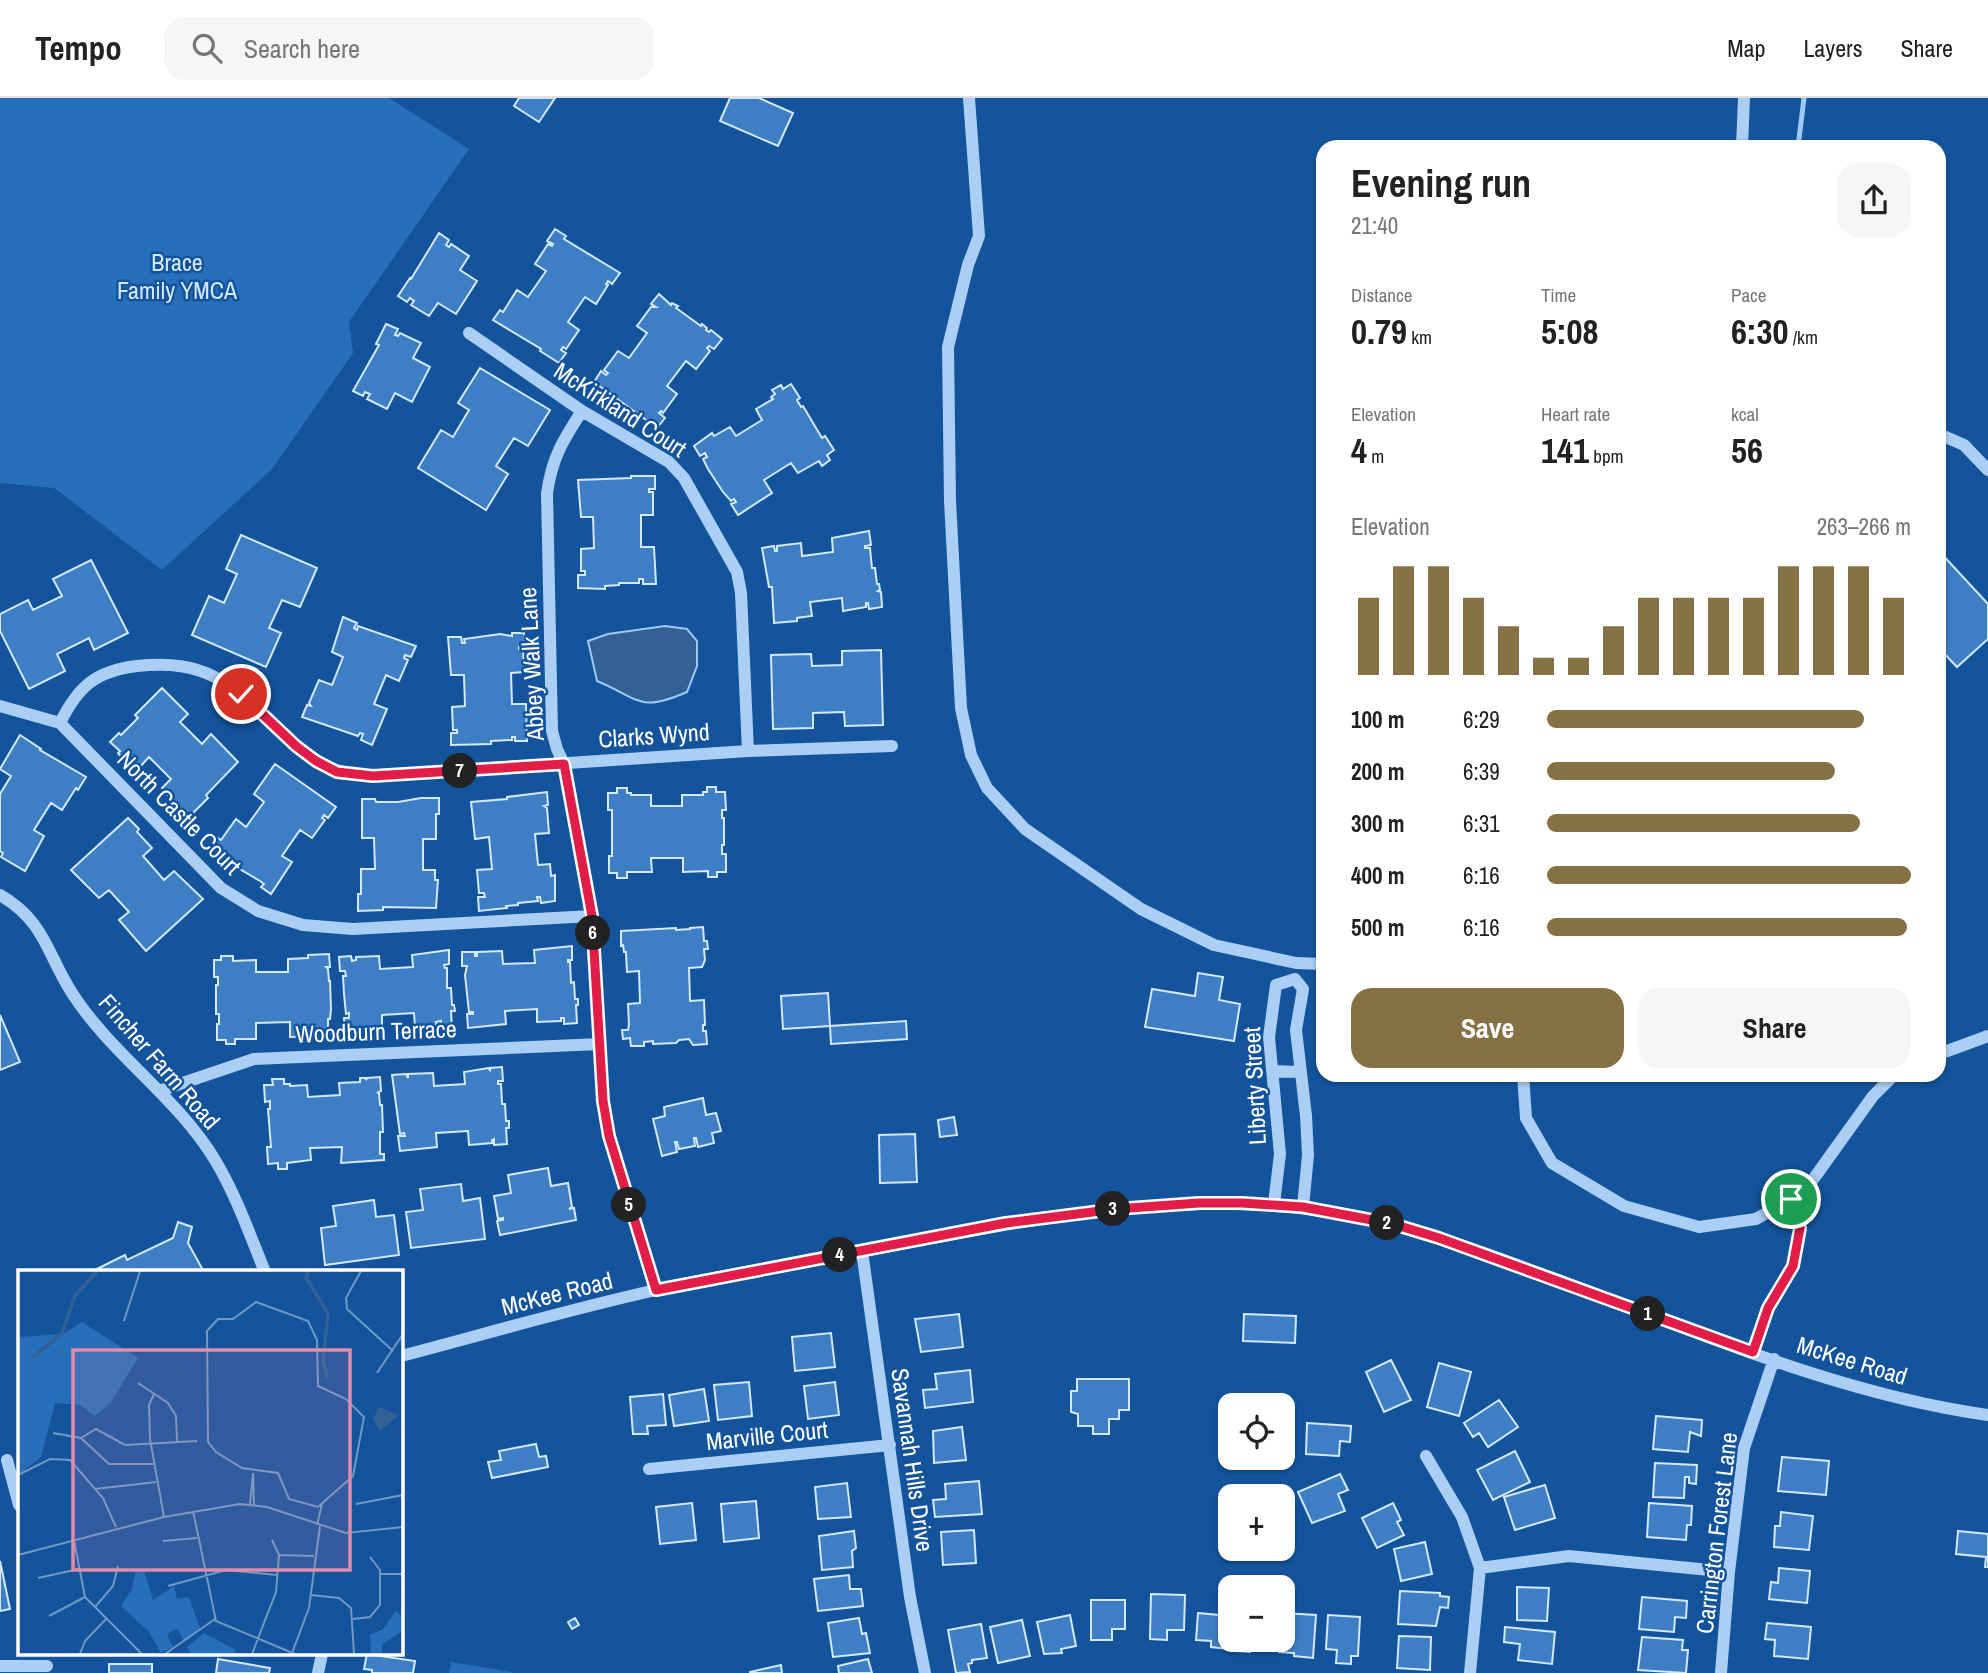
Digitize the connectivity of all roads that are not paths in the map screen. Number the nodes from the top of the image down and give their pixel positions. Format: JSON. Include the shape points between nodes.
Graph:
{"nodes":[{"id":1,"x":970,"y":98,"type":"edge"},
{"id":2,"x":1744,"y":98,"type":"edge"},
{"id":3,"x":1742,"y":140,"type":"edge"},
{"id":4,"x":469,"y":333,"type":"dead end"},
{"id":5,"x":582,"y":411,"type":"junction"},
{"id":6,"x":1946,"y":437,"type":"edge"},
{"id":7,"x":1988,"y":470,"type":"edge"},
{"id":8,"x":0,"y":706,"type":"edge"},
{"id":9,"x":60,"y":723,"type":"junction"},
{"id":10,"x":892,"y":746,"type":"dead end"},
{"id":11,"x":748,"y":751,"type":"junction"},
{"id":12,"x":564,"y":764,"type":"junction"},
{"id":13,"x":0,"y":895,"type":"edge"},
{"id":14,"x":592,"y":916,"type":"junction"},
{"id":15,"x":1296,"y":964,"type":"junction"},
{"id":16,"x":1316,"y":964,"type":"edge"},
{"id":17,"x":1295,"y":979,"type":"junction"},
{"id":18,"x":1988,"y":1036,"type":"edge"},
{"id":19,"x":600,"y":1044,"type":"junction"},
{"id":20,"x":1946,"y":1051,"type":"edge"},
{"id":21,"x":1272,"y":1071,"type":"junction"},
{"id":22,"x":1300,"y":1072,"type":"junction"},
{"id":23,"x":1524,"y":1082,"type":"edge"},
{"id":24,"x":1887,"y":1082,"type":"edge"},
{"id":25,"x":159,"y":1091,"type":"junction"},
{"id":26,"x":1791,"y":1199,"type":"junction"},
{"id":27,"x":1274,"y":1204,"type":"junction"},
{"id":28,"x":1303,"y":1207,"type":"junction"},
{"id":29,"x":862,"y":1251,"type":"junction"},
{"id":30,"x":264,"y":1270,"type":"edge"},
{"id":31,"x":656,"y":1290,"type":"junction"},
{"id":32,"x":1753,"y":1352,"type":"junction"},
{"id":33,"x":402,"y":1356,"type":"edge"},
{"id":34,"x":1774,"y":1359,"type":"junction"},
{"id":35,"x":1988,"y":1415,"type":"edge"},
{"id":36,"x":890,"y":1445,"type":"junction"},
{"id":37,"x":1426,"y":1456,"type":"dead end"},
{"id":38,"x":9,"y":1460,"type":"edge"},
{"id":39,"x":649,"y":1469,"type":"dead end"},
{"id":40,"x":18,"y":1500,"type":"edge"},
{"id":41,"x":1480,"y":1568,"type":"junction"},
{"id":42,"x":1728,"y":1572,"type":"junction"},
{"id":43,"x":47,"y":1664,"type":"edge"},
{"id":44,"x":0,"y":1666,"type":"edge"},
{"id":45,"x":925,"y":1673,"type":"edge"},
{"id":46,"x":1470,"y":1673,"type":"edge"},
{"id":47,"x":1721,"y":1673,"type":"edge"}],
"edges":[{"from":1,"to":15,"type":"street","via":[[979,236],[948,347],[950,501],[961,708],[971,755],[988,788],[1025,829],[1108,888],[1214,945]]},
{"from":2,"to":3,"type":"street"},
{"from":4,"to":5,"type":"street","name":"McKirkland Court"},
{"from":5,"to":11,"type":"street","name":"McKirkland Court","via":[[669,462],[684,478],[737,572]]},
{"from":5,"to":12,"type":"street","name":"Abbey Walk Lane","via":[[551,467],[547,493],[552,731]]},
{"from":6,"to":7,"type":"street","via":[[1964,445]]},
{"from":8,"to":9,"type":"street","name":"North Castle Court"},
{"from":9,"to":12,"type":"street","name":"Clarks Wynd","via":[[72,699],[91,680],[128,667],[164,663],[189,666],[225,683],[296,746],[337,772],[373,776]]},
{"from":9,"to":14,"type":"street","name":"North Castle Court","via":[[221,888],[258,911],[303,925],[353,929]]},
{"from":10,"to":11,"type":"street","name":"Clarks Wynd"},
{"from":11,"to":12,"type":"street","name":"Clarks Wynd"},
{"from":12,"to":14,"type":"street","name":"Abbey Walk Lane"},
{"from":13,"to":25,"type":"street","name":"Fincher Farm Road","via":[[43,935],[71,992]]},
{"from":14,"to":19,"type":"street","name":"Abbey Walk Lane"},
{"from":15,"to":16,"type":"street"},
{"from":15,"to":17,"type":"street","name":"Liberty Street"},
{"from":17,"to":21,"type":"street","name":"Liberty Street","via":[[1276,985],[1269,1037]]},
{"from":17,"to":22,"type":"street","name":"Liberty Street","via":[[1303,989],[1296,1030]]},
{"from":18,"to":20,"type":"street"},
{"from":19,"to":25,"type":"street","name":"Woodburn Terrace","via":[[254,1059]]},
{"from":19,"to":31,"type":"street","name":"Abbey Walk Lane","via":[[609,1136]]},
{"from":21,"to":22,"type":"street"},
{"from":21,"to":27,"type":"street","name":"Liberty Street","via":[[1280,1154]]},
{"from":22,"to":28,"type":"street","name":"Liberty Street","via":[[1308,1156]]},
{"from":23,"to":26,"type":"street","via":[[1526,1118],[1552,1163],[1624,1206],[1699,1227],[1756,1219]]},
{"from":24,"to":26,"type":"street","via":[[1812,1181]]},
{"from":25,"to":30,"type":"street","name":"Fincher Farm Road","via":[[214,1158]]},
{"from":26,"to":32,"type":"street","via":[[1800,1228],[1793,1266],[1768,1308]]},
{"from":27,"to":28,"type":"street","name":"McKee Road"},
{"from":27,"to":29,"type":"street","name":"McKee Road","via":[[1199,1203],[1102,1211],[993,1225]]},
{"from":28,"to":32,"type":"street","name":"McKee Road","via":[[1439,1238]]},
{"from":29,"to":31,"type":"street","name":"McKee Road"},
{"from":29,"to":36,"type":"street","name":"Savannah Hills Drive"},
{"from":31,"to":33,"type":"street","name":"McKee Road"},
{"from":32,"to":34,"type":"street","name":"McKee Road"},
{"from":34,"to":35,"type":"street","name":"McKee Road","via":[[1864,1389]]},
{"from":34,"to":42,"type":"street","name":"Carrington Forest Lane","via":[[1744,1448]]},
{"from":36,"to":39,"type":"street","name":"Marville Court"},
{"from":36,"to":45,"type":"street","name":"Savannah Hills Drive"},
{"from":37,"to":41,"type":"street","via":[[1462,1517]]},
{"from":38,"to":40,"type":"street"},
{"from":41,"to":42,"type":"street","via":[[1569,1556]]},
{"from":41,"to":46,"type":"street"},
{"from":42,"to":47,"type":"street","name":"Carrington Forest Lane"},
{"from":43,"to":44,"type":"street"}]}
